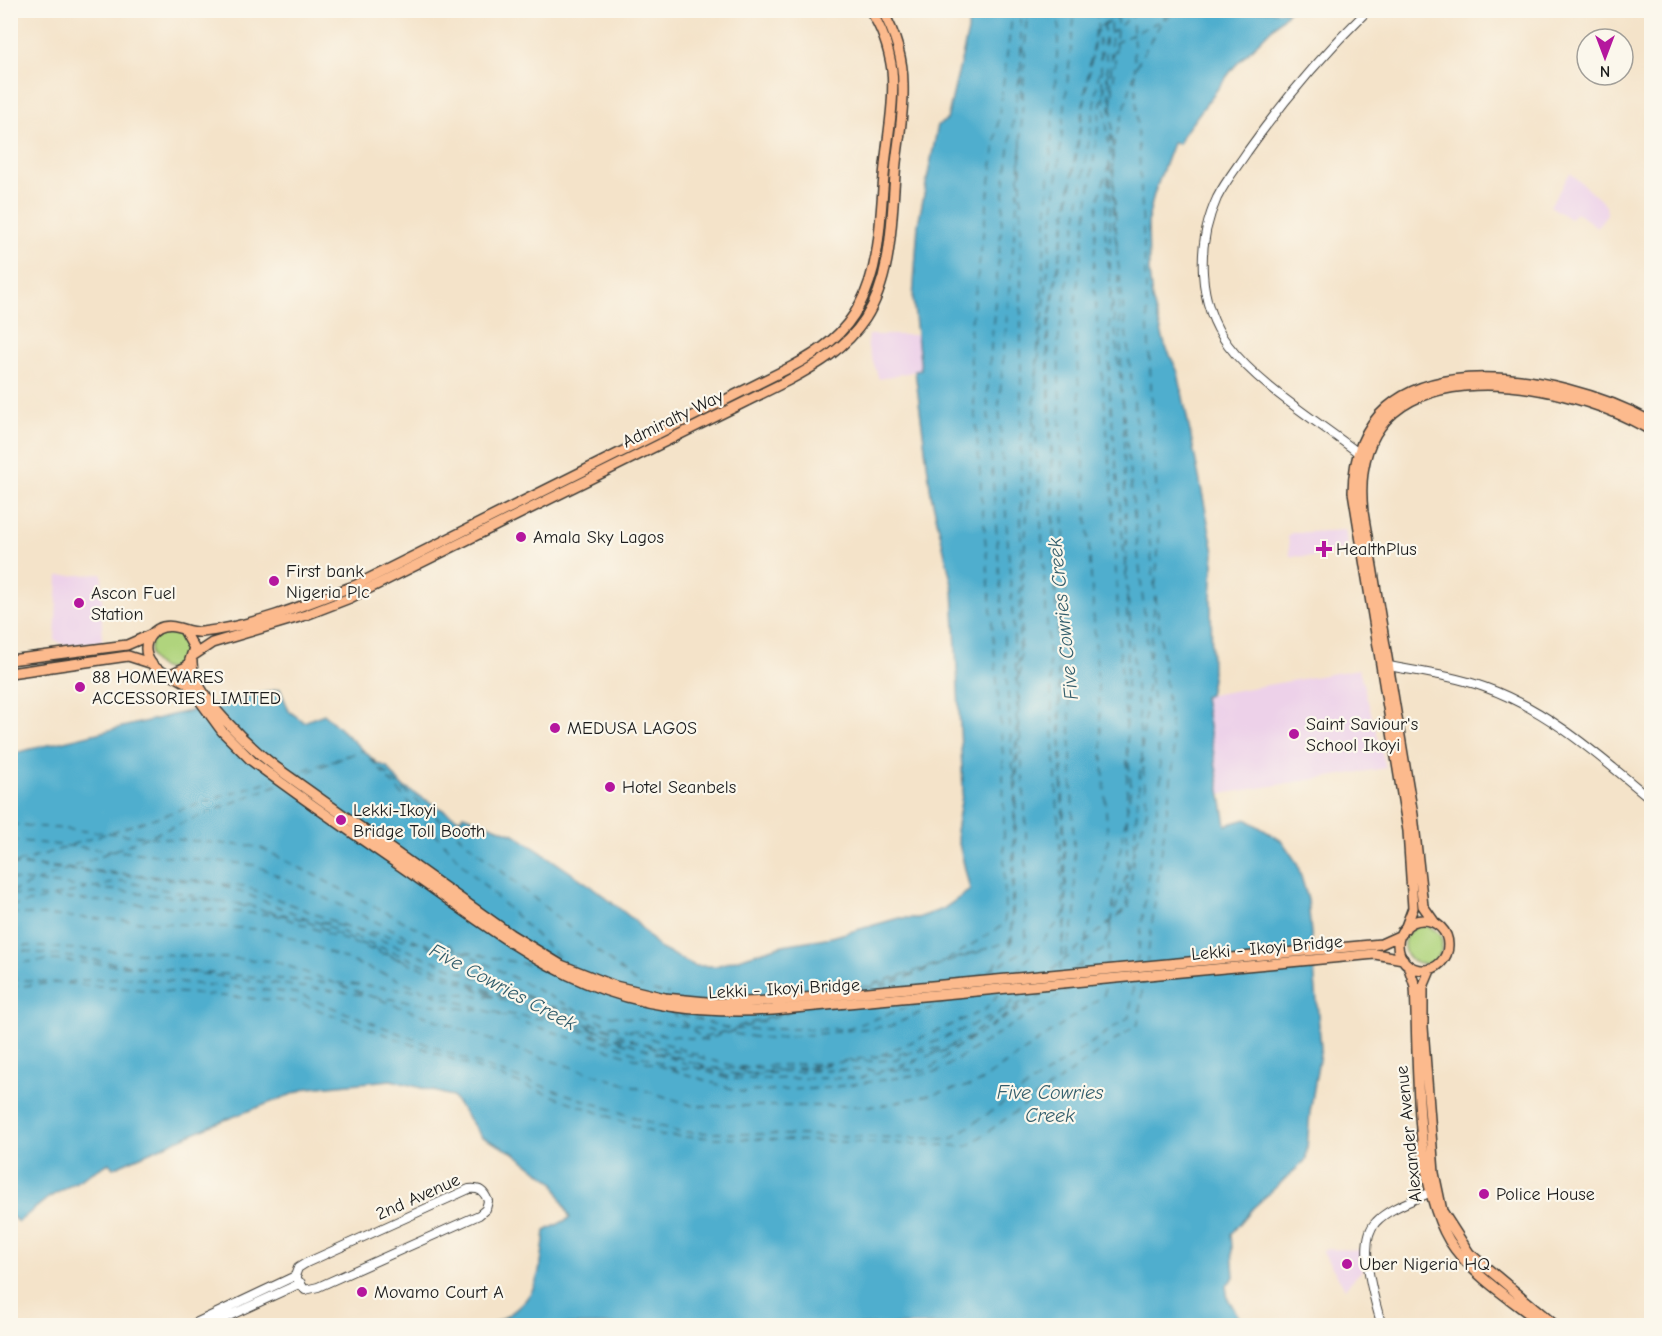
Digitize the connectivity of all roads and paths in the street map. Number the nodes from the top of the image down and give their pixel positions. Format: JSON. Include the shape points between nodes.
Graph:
{"nodes":[{"id":1,"x":870,"y":10,"type":"edge"},
{"id":2,"x":882,"y":10,"type":"edge"},
{"id":3,"x":1368,"y":10,"type":"edge"},
{"id":4,"x":1652,"y":422,"type":"edge"},
{"id":5,"x":1652,"y":431,"type":"edge"},
{"id":6,"x":1361,"y":452,"type":"junction"},
{"id":7,"x":1371,"y":587,"type":"junction"},
{"id":8,"x":184,"y":630,"type":"junction"},
{"id":9,"x":152,"y":634,"type":"junction"},
{"id":10,"x":193,"y":658,"type":"junction"},
{"id":11,"x":10,"y":660,"type":"edge"},
{"id":12,"x":150,"y":663,"type":"junction"},
{"id":13,"x":1389,"y":666,"type":"junction"},
{"id":14,"x":10,"y":673,"type":"edge"},
{"id":15,"x":171,"y":674,"type":"junction"},
{"id":16,"x":194,"y":685,"type":"junction"},
{"id":17,"x":1652,"y":800,"type":"edge"},
{"id":18,"x":1435,"y":923,"type":"junction"},
{"id":19,"x":1403,"y":932,"type":"junction"},
{"id":20,"x":1375,"y":950,"type":"junction"},
{"id":21,"x":1406,"y":962,"type":"junction"},
{"id":22,"x":1431,"y":968,"type":"junction"},
{"id":23,"x":1429,"y":1193,"type":"junction"},
{"id":24,"x":295,"y":1276,"type":"junction"},
{"id":25,"x":301,"y":1283,"type":"junction"},
{"id":26,"x":189,"y":1326,"type":"edge"},
{"id":27,"x":207,"y":1326,"type":"edge"},
{"id":28,"x":1382,"y":1326,"type":"edge"},
{"id":29,"x":1545,"y":1326,"type":"edge"},
{"id":30,"x":1556,"y":1326,"type":"edge"}],
"edges":[{"from":1,"to":8,"type":"main road","name":"Admiralty Way","via":[[887,48],[892,81],[877,247],[863,299],[830,343],[791,367],[356,585],[221,629],[198,633]]},
{"from":2,"to":10,"type":"main road","name":"Admiralty Way","via":[[897,44],[903,85],[890,236],[874,302],[846,343],[787,381],[350,598],[212,643]]},
{"from":3,"to":6,"type":"street","via":[[1298,86],[1223,188],[1208,223],[1203,262],[1204,292],[1228,344],[1262,380]]},
{"from":4,"to":6,"type":"main road","via":[[1612,403],[1553,385],[1454,378],[1431,383],[1402,397],[1375,421]]},
{"from":5,"to":6,"type":"main road","via":[[1602,407],[1568,397],[1520,387],[1464,385],[1426,393],[1400,408]]},
{"from":6,"to":7,"type":"main road","via":[[1353,492]]},
{"from":7,"to":13,"type":"main road"},
{"from":7,"to":19,"type":"main road","via":[[1409,841],[1413,908]]},
{"from":8,"to":9,"type":"main road","via":[[164,627]]},
{"from":8,"to":10,"type":"main road","via":[[192,641]]},
{"from":9,"to":11,"type":"main road","via":[[127,645]]},
{"from":9,"to":12,"type":"main road","via":[[146,648]]},
{"from":10,"to":15,"type":"main road","via":[[183,670]]},
{"from":10,"to":16,"type":"main road"},
{"from":12,"to":14,"type":"main road","via":[[128,656]]},
{"from":12,"to":15,"type":"main road"},
{"from":13,"to":17,"type":"street","via":[[1485,687],[1529,707],[1583,743]]},
{"from":13,"to":18,"type":"main road","via":[[1423,906]]},
{"from":15,"to":16,"type":"main road"},
{"from":16,"to":20,"type":"main road","name":"Lekki - Ikoyi Bridge","via":[[258,753],[510,934],[561,965],[639,994],[692,1002],[761,1002]]},
{"from":18,"to":19,"type":"main road","via":[[1417,921]]},
{"from":18,"to":22,"type":"main road","via":[[1445,933],[1448,947],[1443,960]]},
{"from":19,"to":20,"type":"main road"},
{"from":19,"to":21,"type":"main road","via":[[1399,947]]},
{"from":20,"to":21,"type":"main road"},
{"from":21,"to":22,"type":"main road","via":[[1419,969]]},
{"from":21,"to":23,"type":"main road","name":"Alexander Avenue","via":[[1415,986]]},
{"from":22,"to":30,"type":"main road","name":"Alexander Avenue","via":[[1423,987],[1422,1027],[1434,1173],[1442,1210],[1469,1253]]},
{"from":23,"to":28,"type":"street","via":[[1383,1215],[1372,1226],[1368,1260]]},
{"from":23,"to":29,"type":"main road","name":"Alexander Avenue","via":[[1444,1233],[1463,1258]]},
{"from":24,"to":25,"type":"street"},
{"from":24,"to":25,"type":"street","name":"2nd Avenue","via":[[306,1263],[469,1189],[485,1192],[486,1209],[479,1215],[318,1287],[305,1290]]},
{"from":24,"to":26,"type":"street","name":"2nd Avenue"},
{"from":25,"to":27,"type":"street","name":"2nd Avenue"}]}
